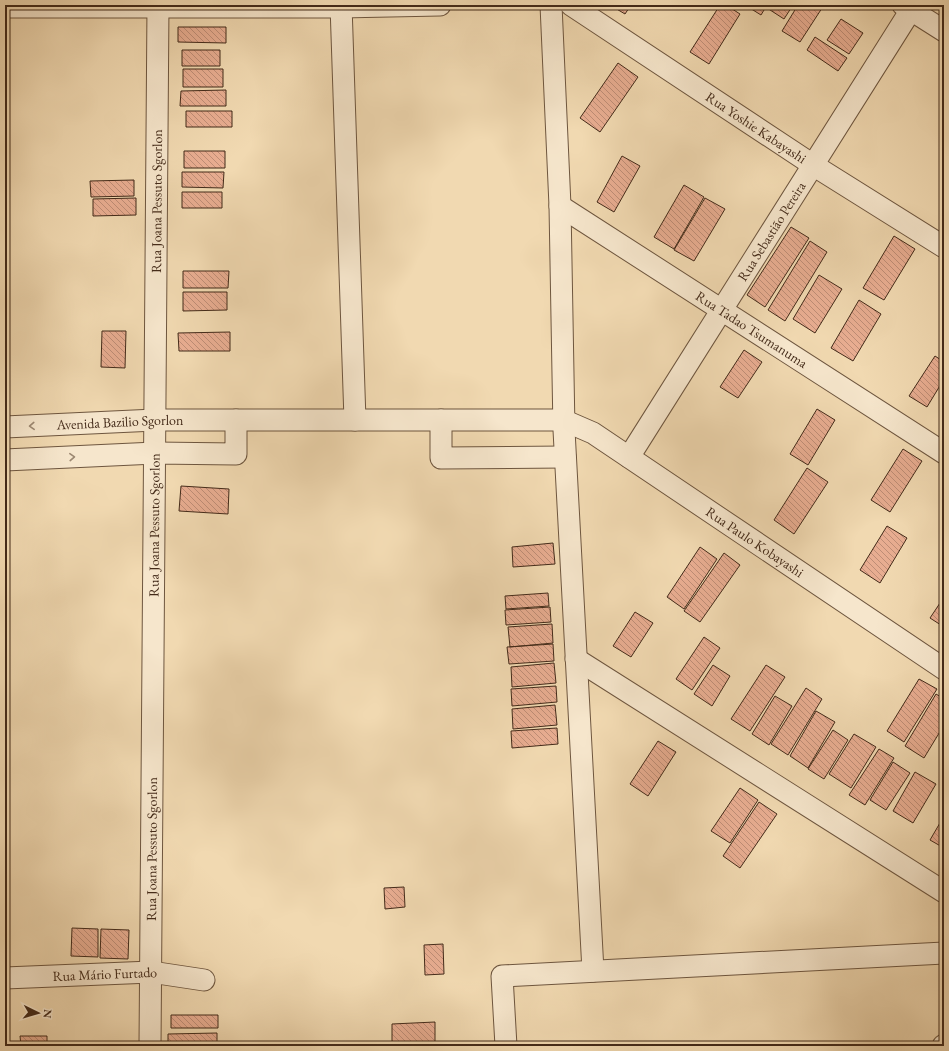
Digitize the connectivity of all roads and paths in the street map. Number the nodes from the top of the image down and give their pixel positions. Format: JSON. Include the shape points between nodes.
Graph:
{"nodes":[{"id":1,"x":440,"y":5,"type":"edge"},
{"id":2,"x":550,"y":5,"type":"edge"},
{"id":3,"x":571,"y":5,"type":"edge"},
{"id":4,"x":158,"y":6,"type":"edge"},
{"id":5,"x":341,"y":6,"type":"edge"},
{"id":6,"x":5,"y":7,"type":"edge"},
{"id":7,"x":909,"y":7,"type":"edge"},
{"id":8,"x":944,"y":31,"type":"edge"},
{"id":9,"x":813,"y":165,"type":"junction"},
{"id":10,"x":560,"y":206,"type":"junction"},
{"id":11,"x":944,"y":247,"type":"edge"},
{"id":12,"x":722,"y":310,"type":"junction"},
{"id":13,"x":155,"y":420,"type":"junction"},
{"id":14,"x":236,"y":420,"type":"junction"},
{"id":15,"x":355,"y":420,"type":"junction"},
{"id":16,"x":441,"y":420,"type":"junction"},
{"id":17,"x":563,"y":420,"type":"junction"},
{"id":18,"x":5,"y":427,"type":"edge"},
{"id":19,"x":155,"y":453,"type":"junction"},
{"id":20,"x":944,"y":454,"type":"edge"},
{"id":21,"x":629,"y":457,"type":"junction"},
{"id":22,"x":566,"y":458,"type":"junction"},
{"id":23,"x":5,"y":460,"type":"edge"},
{"id":24,"x":576,"y":659,"type":"junction"},
{"id":25,"x":944,"y":668,"type":"edge"},
{"id":26,"x":944,"y":892,"type":"edge"},
{"id":27,"x":944,"y":953,"type":"edge"},
{"id":28,"x":593,"y":971,"type":"junction"},
{"id":29,"x":151,"y":972,"type":"junction"},
{"id":30,"x":5,"y":978,"type":"edge"},
{"id":31,"x":204,"y":980,"type":"dead end"},
{"id":32,"x":150,"y":1046,"type":"edge"},
{"id":33,"x":506,"y":1046,"type":"edge"}],
"edges":[{"from":1,"to":5,"type":"street"},
{"from":2,"to":10,"type":"street"},
{"from":3,"to":9,"type":"street","name":"Rua Yoshie Kabayashi"},
{"from":4,"to":5,"type":"street"},
{"from":4,"to":6,"type":"street"},
{"from":4,"to":13,"type":"street","name":"Rua Joana Pessuto Sgorlon"},
{"from":5,"to":15,"type":"street"},
{"from":7,"to":8,"type":"street"},
{"from":7,"to":9,"type":"street","name":"Rua Sebastião Pereira"},
{"from":9,"to":11,"type":"street","name":"Rua Yoshie Kabayashi"},
{"from":9,"to":12,"type":"street","name":"Rua Sebastião Pereira"},
{"from":10,"to":12,"type":"street","name":"Rua Tadao Tsumanuma"},
{"from":10,"to":17,"type":"street"},
{"from":12,"to":20,"type":"street","name":"Rua Tadao Tsumanuma"},
{"from":12,"to":21,"type":"street","name":"Rua Sebastião Pereira"},
{"from":13,"to":14,"type":"street","name":"Avenida Bazilio Sgorlon"},
{"from":13,"to":18,"type":"street","name":"Avenida Bazilio Sgorlon","one_way":true},
{"from":13,"to":19,"type":"street","name":"Rua Joana Pessuto Sgorlon"},
{"from":14,"to":15,"type":"street","name":"Avenida Bazilio Sgorlon"},
{"from":14,"to":19,"type":"street","via":[[236,454]]},
{"from":15,"to":16,"type":"street","name":"Avenida Bazilio Sgorlon"},
{"from":16,"to":17,"type":"street","name":"Avenida Bazilio Sgorlon"},
{"from":16,"to":22,"type":"street","via":[[441,458]]},
{"from":17,"to":21,"type":"street","name":"Rua Paulo Kobayashi","via":[[593,433]]},
{"from":17,"to":22,"type":"street"},
{"from":23,"to":19,"type":"street","one_way":true},
{"from":19,"to":29,"type":"street","name":"Rua Joana Pessuto Sgorlon"},
{"from":21,"to":25,"type":"street","name":"Rua Paulo Kobayashi"},
{"from":22,"to":24,"type":"street"},
{"from":24,"to":26,"type":"street"},
{"from":24,"to":28,"type":"street"},
{"from":27,"to":28,"type":"street"},
{"from":28,"to":33,"type":"street","via":[[502,976]]},
{"from":29,"to":30,"type":"street","name":"Rua Mário Furtado"},
{"from":29,"to":31,"type":"street","name":"Rua Mário Furtado"},
{"from":29,"to":32,"type":"street","name":"Rua Joana Pessuto Sgorlon"}]}
